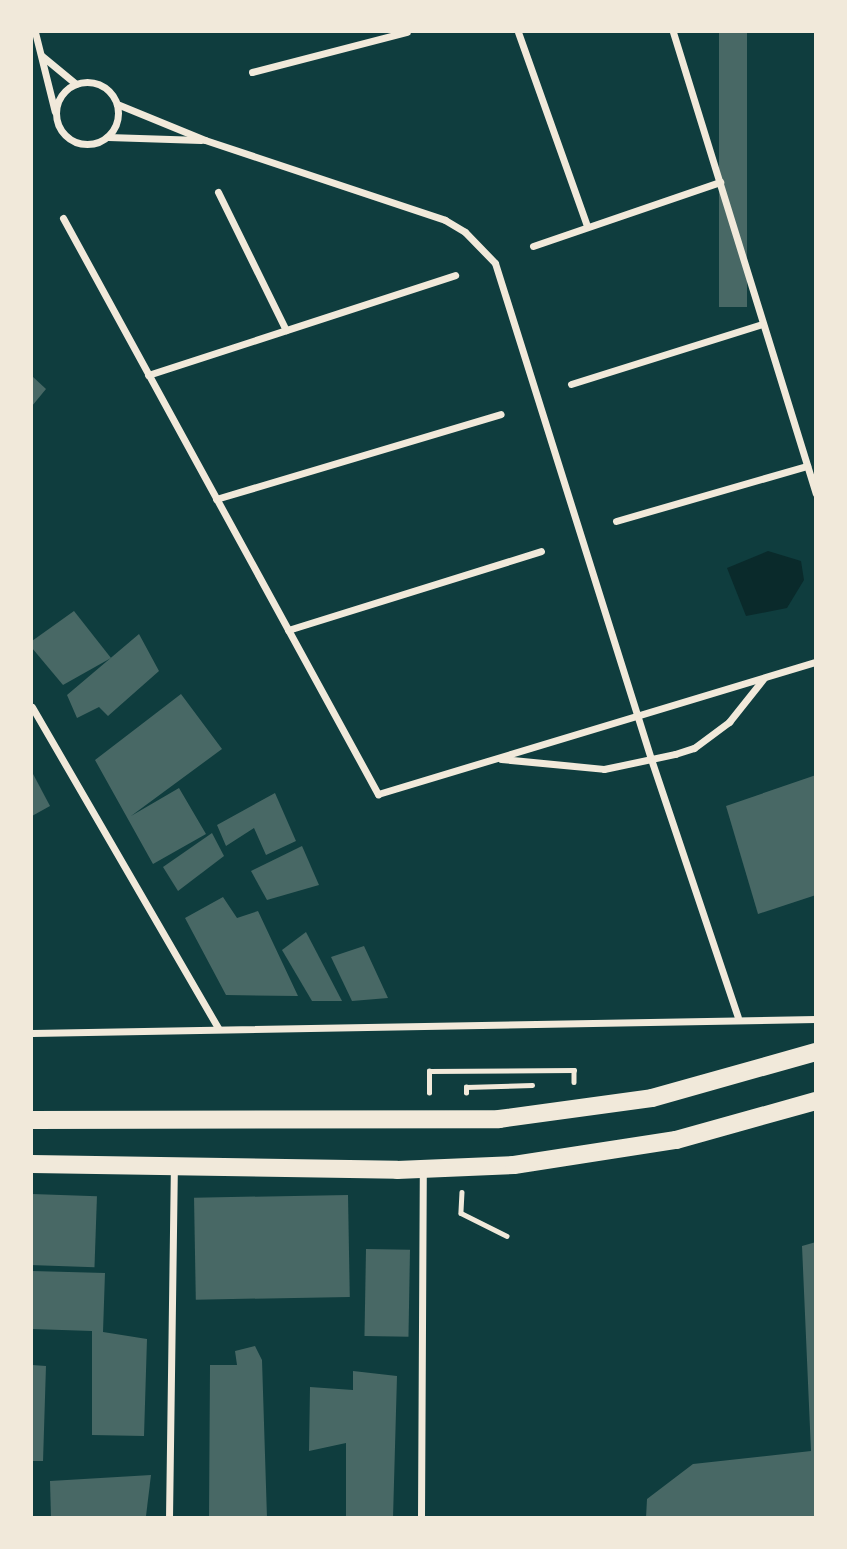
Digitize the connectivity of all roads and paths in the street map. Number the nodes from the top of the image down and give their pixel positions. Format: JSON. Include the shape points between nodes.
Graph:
{"nodes":[{"id":1,"x":35,"y":32,"type":"edge"},
{"id":2,"x":407,"y":32,"type":"edge"},
{"id":3,"x":519,"y":32,"type":"edge"},
{"id":4,"x":673,"y":32,"type":"edge"},
{"id":5,"x":42,"y":56,"type":"junction"},
{"id":6,"x":252,"y":72,"type":"dead end"},
{"id":7,"x":76,"y":83,"type":"junction"},
{"id":8,"x":117,"y":104,"type":"junction"},
{"id":9,"x":56,"y":117,"type":"junction"},
{"id":10,"x":108,"y":137,"type":"junction"},
{"id":11,"x":205,"y":140,"type":"junction"},
{"id":12,"x":720,"y":182,"type":"junction"},
{"id":13,"x":218,"y":192,"type":"dead end"},
{"id":14,"x":63,"y":218,"type":"dead end"},
{"id":15,"x":587,"y":226,"type":"junction"},
{"id":16,"x":533,"y":246,"type":"dead end"},
{"id":17,"x":455,"y":275,"type":"dead end"},
{"id":18,"x":763,"y":324,"type":"junction"},
{"id":19,"x":286,"y":330,"type":"junction"},
{"id":20,"x":148,"y":374,"type":"junction"},
{"id":21,"x":572,"y":384,"type":"dead end"},
{"id":22,"x":501,"y":414,"type":"dead end"},
{"id":23,"x":807,"y":466,"type":"junction"},
{"id":24,"x":816,"y":493,"type":"edge"},
{"id":25,"x":216,"y":499,"type":"junction"},
{"id":26,"x":616,"y":521,"type":"dead end"},
{"id":27,"x":541,"y":551,"type":"dead end"},
{"id":28,"x":288,"y":630,"type":"junction"},
{"id":29,"x":816,"y":662,"type":"edge"},
{"id":30,"x":765,"y":678,"type":"junction"},
{"id":31,"x":32,"y":707,"type":"edge"},
{"id":32,"x":637,"y":717,"type":"junction"},
{"id":33,"x":496,"y":759,"type":"junction"},
{"id":34,"x":651,"y":759,"type":"junction"},
{"id":35,"x":738,"y":1017,"type":"junction"},
{"id":36,"x":816,"y":1019,"type":"edge"},
{"id":37,"x":219,"y":1029,"type":"junction"},
{"id":38,"x":32,"y":1033,"type":"edge"},
{"id":39,"x":816,"y":1052,"type":"edge"},
{"id":40,"x":547,"y":1085,"type":"dead end"},
{"id":41,"x":560,"y":1085,"type":"dead end"},
{"id":42,"x":466,"y":1087,"type":"dead end"},
{"id":43,"x":816,"y":1101,"type":"edge"},
{"id":44,"x":32,"y":1120,"type":"edge"},
{"id":45,"x":429,"y":1122,"type":"junction"},
{"id":46,"x":32,"y":1164,"type":"edge"},
{"id":47,"x":174,"y":1166,"type":"junction"},
{"id":48,"x":423,"y":1170,"type":"junction"},
{"id":49,"x":461,"y":1213,"type":"dead end"},
{"id":50,"x":507,"y":1236,"type":"dead end"},
{"id":51,"x":169,"y":1517,"type":"edge"},
{"id":52,"x":421,"y":1517,"type":"edge"}],
"edges":[{"from":1,"to":5,"type":"street"},
{"from":2,"to":6,"type":"street"},
{"from":3,"to":15,"type":"street"},
{"from":4,"to":12,"type":"street"},
{"from":5,"to":7,"type":"street"},
{"from":5,"to":9,"type":"street"},
{"from":7,"to":8,"type":"street","via":[[101,85]]},
{"from":7,"to":9,"type":"street","via":[[60,97]]},
{"from":8,"to":10,"type":"street","via":[[119,116]]},
{"from":8,"to":11,"type":"street"},
{"from":9,"to":10,"type":"street","via":[[66,137],[76,142],[87,145]]},
{"from":10,"to":11,"type":"street"},
{"from":11,"to":32,"type":"street","via":[[407,206],[465,232],[495,262]]},
{"from":12,"to":15,"type":"street"},
{"from":12,"to":18,"type":"street"},
{"from":13,"to":19,"type":"street"},
{"from":14,"to":20,"type":"street"},
{"from":15,"to":16,"type":"street"},
{"from":17,"to":19,"type":"street"},
{"from":18,"to":21,"type":"street"},
{"from":18,"to":23,"type":"street"},
{"from":19,"to":20,"type":"street"},
{"from":20,"to":25,"type":"street"},
{"from":22,"to":25,"type":"street"},
{"from":23,"to":24,"type":"street"},
{"from":23,"to":26,"type":"street"},
{"from":25,"to":28,"type":"street"},
{"from":27,"to":28,"type":"street"},
{"from":28,"to":33,"type":"street","via":[[378,794]]},
{"from":29,"to":30,"type":"street"},
{"from":30,"to":32,"type":"street"},
{"from":30,"to":34,"type":"street","via":[[729,722],[694,748]]},
{"from":31,"to":37,"type":"street"},
{"from":32,"to":33,"type":"street"},
{"from":32,"to":34,"type":"street"},
{"from":33,"to":34,"type":"street","via":[[604,769]]},
{"from":34,"to":35,"type":"street"},
{"from":35,"to":36,"type":"street"},
{"from":35,"to":37,"type":"street"},
{"from":37,"to":38,"type":"street"},
{"from":39,"to":45,"type":"main road","via":[[652,1098],[577,1111]]},
{"from":40,"to":42,"type":"path"},
{"from":41,"to":45,"type":"path","via":[[574,1084],[574,1070],[429,1070]]},
{"from":43,"to":48,"type":"main road","via":[[739,1125],[591,1156]]},
{"from":44,"to":45,"type":"main road"},
{"from":46,"to":47,"type":"main road"},
{"from":47,"to":48,"type":"main road"},
{"from":47,"to":51,"type":"street"},
{"from":48,"to":52,"type":"street"},
{"from":49,"to":50,"type":"path"}]}
